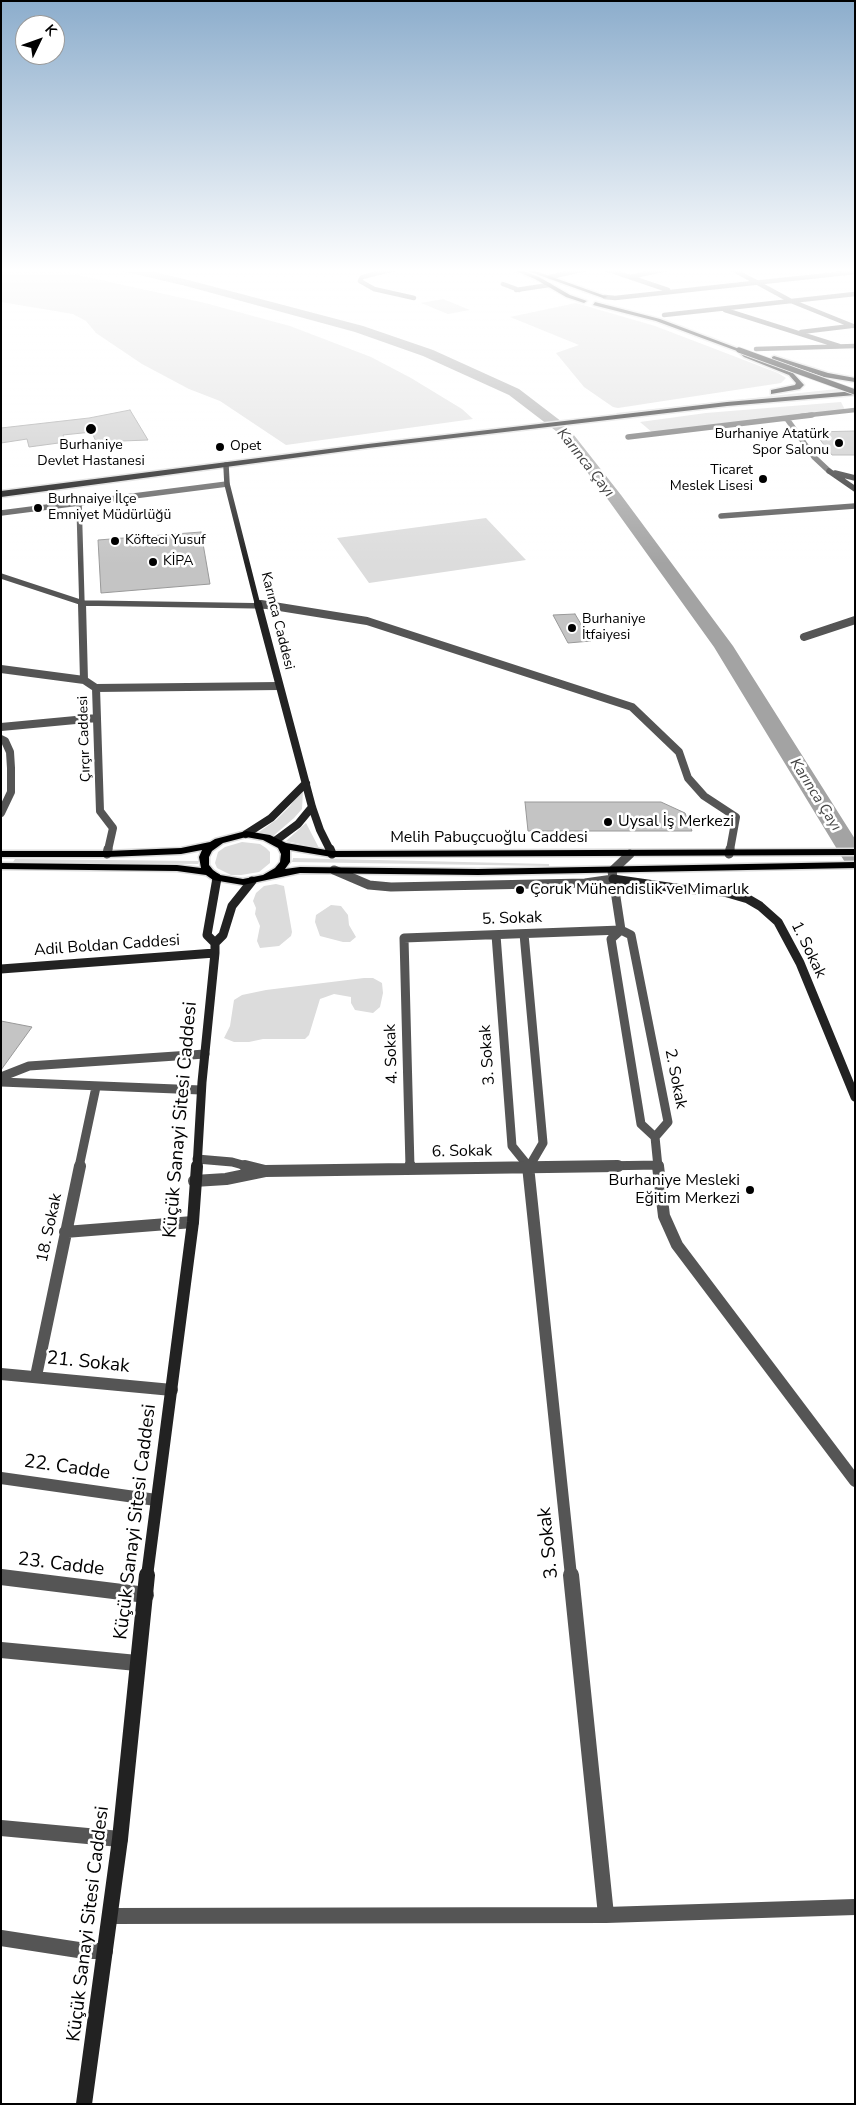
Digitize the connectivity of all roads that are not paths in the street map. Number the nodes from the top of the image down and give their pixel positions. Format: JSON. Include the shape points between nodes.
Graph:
{"nodes":[{"id":1,"x":774,"y":367,"type":"edge"},
{"id":2,"x":785,"y":367,"type":"edge"},
{"id":3,"x":801,"y":367,"type":"edge"},
{"id":4,"x":804,"y":367,"type":"edge"},
{"id":5,"x":855,"y":380,"type":"edge"},
{"id":6,"x":855,"y":387,"type":"edge"},
{"id":7,"x":855,"y":393,"type":"edge"},
{"id":8,"x":746,"y":397,"type":"junction"},
{"id":9,"x":774,"y":400,"type":"junction"},
{"id":10,"x":855,"y":400,"type":"edge"},
{"id":11,"x":855,"y":410,"type":"edge"},
{"id":12,"x":607,"y":415,"type":"junction"},
{"id":13,"x":787,"y":419,"type":"junction"},
{"id":14,"x":493,"y":429,"type":"junction"},
{"id":15,"x":628,"y":437,"type":"dead end"},
{"id":16,"x":226,"y":465,"type":"junction"},
{"id":17,"x":829,"y":471,"type":"junction"},
{"id":18,"x":855,"y":478,"type":"edge"},
{"id":19,"x":63,"y":483,"type":"junction"},
{"id":20,"x":228,"y":484,"type":"junction"},
{"id":21,"x":1,"y":485,"type":"edge"},
{"id":22,"x":855,"y":489,"type":"edge"},
{"id":23,"x":1,"y":494,"type":"edge"},
{"id":24,"x":79,"y":503,"type":"junction"},
{"id":25,"x":855,"y":506,"type":"edge"},
{"id":26,"x":1,"y":514,"type":"edge"},
{"id":27,"x":721,"y":516,"type":"dead end"},
{"id":28,"x":1,"y":576,"type":"edge"},
{"id":29,"x":83,"y":603,"type":"junction"},
{"id":30,"x":259,"y":604,"type":"junction"},
{"id":31,"x":855,"y":620,"type":"edge"},
{"id":32,"x":804,"y":637,"type":"dead end"},
{"id":33,"x":1,"y":669,"type":"edge"},
{"id":34,"x":84,"y":680,"type":"junction"},
{"id":35,"x":279,"y":686,"type":"junction"},
{"id":36,"x":96,"y":688,"type":"junction"},
{"id":37,"x":97,"y":718,"type":"junction"},
{"id":38,"x":1,"y":727,"type":"edge"},
{"id":39,"x":1,"y":739,"type":"edge"},
{"id":40,"x":306,"y":783,"type":"junction"},
{"id":41,"x":312,"y":806,"type":"junction"},
{"id":42,"x":1,"y":813,"type":"edge"},
{"id":43,"x":246,"y":834,"type":"junction"},
{"id":44,"x":279,"y":843,"type":"junction"},
{"id":45,"x":213,"y":845,"type":"junction"},
{"id":46,"x":855,"y":852,"type":"edge"},
{"id":47,"x":1,"y":854,"type":"edge"},
{"id":48,"x":107,"y":854,"type":"junction"},
{"id":49,"x":332,"y":854,"type":"junction"},
{"id":50,"x":630,"y":854,"type":"junction"},
{"id":51,"x":730,"y":854,"type":"junction"},
{"id":52,"x":855,"y":865,"type":"edge"},
{"id":53,"x":1,"y":866,"type":"edge"},
{"id":54,"x":334,"y":870,"type":"junction"},
{"id":55,"x":274,"y":874,"type":"junction"},
{"id":56,"x":213,"y":875,"type":"junction"},
{"id":57,"x":612,"y":875,"type":"junction"},
{"id":58,"x":252,"y":881,"type":"junction"},
{"id":59,"x":621,"y":930,"type":"junction"},
{"id":60,"x":496,"y":934,"type":"junction"},
{"id":61,"x":524,"y":934,"type":"junction"},
{"id":62,"x":404,"y":938,"type":"joint"},
{"id":63,"x":215,"y":948,"type":"junction"},
{"id":64,"x":1,"y":969,"type":"edge"},
{"id":65,"x":205,"y":1054,"type":"junction"},
{"id":66,"x":1,"y":1076,"type":"edge"},
{"id":67,"x":1,"y":1082,"type":"edge"},
{"id":68,"x":96,"y":1086,"type":"junction"},
{"id":69,"x":201,"y":1090,"type":"junction"},
{"id":70,"x":855,"y":1097,"type":"edge"},
{"id":71,"x":654,"y":1137,"type":"junction"},
{"id":72,"x":197,"y":1158,"type":"junction"},
{"id":73,"x":659,"y":1165,"type":"junction"},
{"id":74,"x":529,"y":1167,"type":"junction"},
{"id":75,"x":410,"y":1169,"type":"junction"},
{"id":76,"x":265,"y":1171,"type":"junction"},
{"id":77,"x":194,"y":1181,"type":"junction"},
{"id":78,"x":193,"y":1222,"type":"junction"},
{"id":79,"x":65,"y":1232,"type":"junction"},
{"id":80,"x":1,"y":1374,"type":"edge"},
{"id":81,"x":36,"y":1376,"type":"junction"},
{"id":82,"x":172,"y":1390,"type":"junction"},
{"id":83,"x":1,"y":1478,"type":"edge"},
{"id":84,"x":855,"y":1481,"type":"edge"},
{"id":85,"x":156,"y":1500,"type":"junction"},
{"id":86,"x":1,"y":1577,"type":"edge"},
{"id":87,"x":146,"y":1596,"type":"junction"},
{"id":88,"x":1,"y":1650,"type":"edge"},
{"id":89,"x":137,"y":1663,"type":"junction"},
{"id":90,"x":1,"y":1828,"type":"edge"},
{"id":91,"x":120,"y":1839,"type":"junction"},
{"id":92,"x":855,"y":1908,"type":"edge"},
{"id":93,"x":606,"y":1914,"type":"junction"},
{"id":94,"x":110,"y":1916,"type":"junction"},
{"id":95,"x":1,"y":1938,"type":"edge"},
{"id":96,"x":105,"y":1951,"type":"junction"},
{"id":97,"x":84,"y":2104,"type":"edge"}],
"edges":[{"from":1,"to":8,"type":"highway","via":[[791,374],[800,385]]},
{"from":2,"to":7,"type":"main road","bridge":true},
{"from":3,"to":6,"type":"main road","bridge":true},
{"from":4,"to":5,"type":"highway"},
{"from":6,"to":8,"type":"highway"},
{"from":7,"to":9,"type":"highway"},
{"from":8,"to":12,"type":"highway"},
{"from":9,"to":10,"type":"highway"},
{"from":9,"to":12,"type":"highway"},
{"from":11,"to":13,"type":"street"},
{"from":12,"to":14,"type":"highway"},
{"from":13,"to":15,"type":"street"},
{"from":13,"to":17,"type":"street","via":[[814,457]]},
{"from":14,"to":16,"type":"highway"},
{"from":14,"to":19,"type":"highway","via":[[85,475]]},
{"from":16,"to":19,"type":"highway"},
{"from":16,"to":20,"type":"street","name":"Karınca Caddesi"},
{"from":17,"to":18,"type":"street"},
{"from":17,"to":22,"type":"street"},
{"from":19,"to":21,"type":"highway"},
{"from":19,"to":23,"type":"highway"},
{"from":20,"to":24,"type":"street"},
{"from":20,"to":30,"type":"street","name":"Karınca Caddesi"},
{"from":24,"to":26,"type":"street"},
{"from":24,"to":29,"type":"street","name":"Çırçır Caddesi"},
{"from":25,"to":27,"type":"street"},
{"from":28,"to":29,"type":"street"},
{"from":29,"to":30,"type":"street"},
{"from":29,"to":34,"type":"street","name":"Çırçır Caddesi"},
{"from":30,"to":35,"type":"street","name":"Karınca Caddesi"},
{"from":30,"to":51,"type":"street","via":[[367,622],[632,707],[679,752],[688,778],[704,796],[736,818]]},
{"from":31,"to":32,"type":"street"},
{"from":33,"to":34,"type":"street"},
{"from":34,"to":36,"type":"street","name":"Çırçır Caddesi"},
{"from":35,"to":36,"type":"street"},
{"from":35,"to":40,"type":"street","name":"Karınca Caddesi"},
{"from":36,"to":37,"type":"street","name":"Çırçır Caddesi"},
{"from":37,"to":38,"type":"street"},
{"from":37,"to":48,"type":"street","name":"Çırçır Caddesi","via":[[100,811],[113,828]]},
{"from":39,"to":42,"type":"street","via":[[10,752],[11,792]]},
{"from":40,"to":41,"type":"street","name":"Karınca Caddesi"},
{"from":40,"to":43,"type":"street","via":[[271,818]]},
{"from":41,"to":44,"type":"street"},
{"from":41,"to":49,"type":"street","name":"Karınca Caddesi"},
{"from":43,"to":44,"type":"main road"},
{"from":43,"to":45,"type":"main road"},
{"from":44,"to":49,"type":"main road","name":"Melih Pabuçcuoğlu Caddesi"},
{"from":44,"to":55,"type":"main road","via":[[286,854],[285,862]]},
{"from":45,"to":48,"type":"main road","via":[[181,851]]},
{"from":45,"to":56,"type":"main road","via":[[204,857],[204,865]]},
{"from":46,"to":51,"type":"main road","name":"Melih Pabuçcuoğlu Caddesi"},
{"from":47,"to":48,"type":"main road"},
{"from":49,"to":50,"type":"main road","name":"Melih Pabuçcuoğlu Caddesi"},
{"from":50,"to":51,"type":"main road","name":"Melih Pabuçcuoğlu Caddesi"},
{"from":50,"to":57,"type":"street"},
{"from":52,"to":57,"type":"main road","name":"Melih Pabuçcuoğlu Caddesi"},
{"from":53,"to":56,"type":"main road","via":[[177,868]]},
{"from":54,"to":55,"type":"main road","name":"Melih Pabuçcuoğlu Caddesi"},
{"from":54,"to":57,"type":"main road","name":"Melih Pabuçcuoğlu Caddesi"},
{"from":54,"to":57,"type":"street","name":"Melih Pabuçcuoğlu Caddesi","via":[[369,885],[391,887],[562,884]]},
{"from":55,"to":58,"type":"main road"},
{"from":56,"to":58,"type":"main road","via":[[230,881]]},
{"from":56,"to":63,"type":"street","name":"Küçük Sanayi Sitesi Caddesi","via":[[207,935]]},
{"from":57,"to":59,"type":"street","name":"2. Sokak"},
{"from":57,"to":70,"type":"street","name":"1. Sokak","via":[[724,892],[748,899],[778,922],[800,962]]},
{"from":58,"to":63,"type":"street","name":"Küçük Sanayi Sitesi Caddesi","via":[[232,906],[224,936]]},
{"from":59,"to":61,"type":"street","name":"5. Sokak"},
{"from":59,"to":71,"type":"street","via":[[611,939],[641,1124]]},
{"from":59,"to":71,"type":"street","name":"2. Sokak","via":[[631,935],[668,1122]]},
{"from":60,"to":61,"type":"street","name":"5. Sokak"},
{"from":60,"to":62,"type":"street","name":"5. Sokak"},
{"from":60,"to":74,"type":"street","name":"3. Sokak","via":[[512,1146]]},
{"from":61,"to":74,"type":"street","via":[[543,1143]]},
{"from":62,"to":75,"type":"street","name":"4. Sokak"},
{"from":63,"to":64,"type":"street","name":"Adil Boldan Caddesi"},
{"from":63,"to":65,"type":"street","name":"Küçük Sanayi Sitesi Caddesi"},
{"from":65,"to":66,"type":"street","via":[[29,1066]]},
{"from":65,"to":69,"type":"street","name":"Küçük Sanayi Sitesi Caddesi"},
{"from":67,"to":68,"type":"street"},
{"from":68,"to":69,"type":"street"},
{"from":68,"to":79,"type":"street","name":"18. Sokak"},
{"from":69,"to":72,"type":"street","name":"Küçük Sanayi Sitesi Caddesi"},
{"from":71,"to":73,"type":"street"},
{"from":72,"to":76,"type":"street","via":[[232,1162]]},
{"from":72,"to":77,"type":"street","name":"Küçük Sanayi Sitesi Caddesi"},
{"from":73,"to":74,"type":"street","name":"6. Sokak"},
{"from":73,"to":84,"type":"street","via":[[664,1216],[677,1245]]},
{"from":74,"to":75,"type":"street","name":"6. Sokak"},
{"from":74,"to":93,"type":"street","name":"3. Sokak"},
{"from":75,"to":76,"type":"street","name":"6. Sokak"},
{"from":76,"to":77,"type":"street"},
{"from":77,"to":78,"type":"street","name":"Küçük Sanayi Sitesi Caddesi"},
{"from":78,"to":79,"type":"street"},
{"from":78,"to":82,"type":"street","name":"Küçük Sanayi Sitesi Caddesi"},
{"from":79,"to":81,"type":"street","name":"18. Sokak"},
{"from":80,"to":81,"type":"street","name":"21. Sokak"},
{"from":81,"to":82,"type":"street","name":"21. Sokak"},
{"from":82,"to":85,"type":"street","name":"Küçük Sanayi Sitesi Caddesi"},
{"from":83,"to":85,"type":"street","name":"22. Cadde"},
{"from":85,"to":87,"type":"street","name":"Küçük Sanayi Sitesi Caddesi"},
{"from":86,"to":87,"type":"street","name":"23. Cadde"},
{"from":87,"to":89,"type":"street","name":"Küçük Sanayi Sitesi Caddesi"},
{"from":88,"to":89,"type":"street"},
{"from":89,"to":91,"type":"street","name":"Küçük Sanayi Sitesi Caddesi"},
{"from":90,"to":91,"type":"street"},
{"from":91,"to":94,"type":"street","name":"Küçük Sanayi Sitesi Caddesi"},
{"from":92,"to":93,"type":"street"},
{"from":93,"to":94,"type":"street"},
{"from":94,"to":96,"type":"street","name":"Küçük Sanayi Sitesi Caddesi"},
{"from":95,"to":96,"type":"street"},
{"from":96,"to":97,"type":"street","name":"Küçük Sanayi Sitesi Caddesi"}]}
